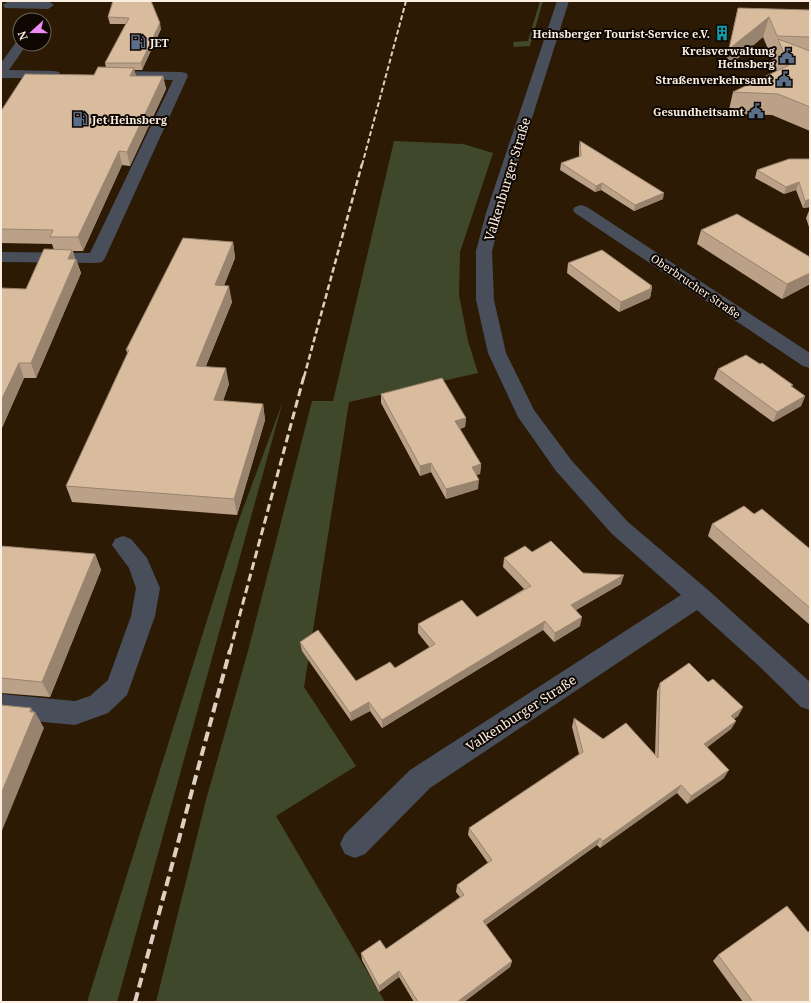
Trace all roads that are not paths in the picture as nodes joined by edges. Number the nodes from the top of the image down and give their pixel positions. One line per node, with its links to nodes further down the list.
1 (563, 1): 12 (street, Valkenburger Straße)
2 (9, 5): 3 (street)
3 (47, 7)
4 (15, 52): 5 (street)
5 (1, 73): 6 (street)
6 (65, 75)
7 (96, 75): 9 (street)
8 (581, 210): 10 (street, Oberbrucher Straße)
9 (1, 257)
10 (810, 362)
11 (123, 545): 14 (street)
12 (699, 596): 13 (street, Valkenburger Straße); 15 (street, Valkenburger Straße)
13 (810, 699)
14 (1, 706)
15 (355, 844)

